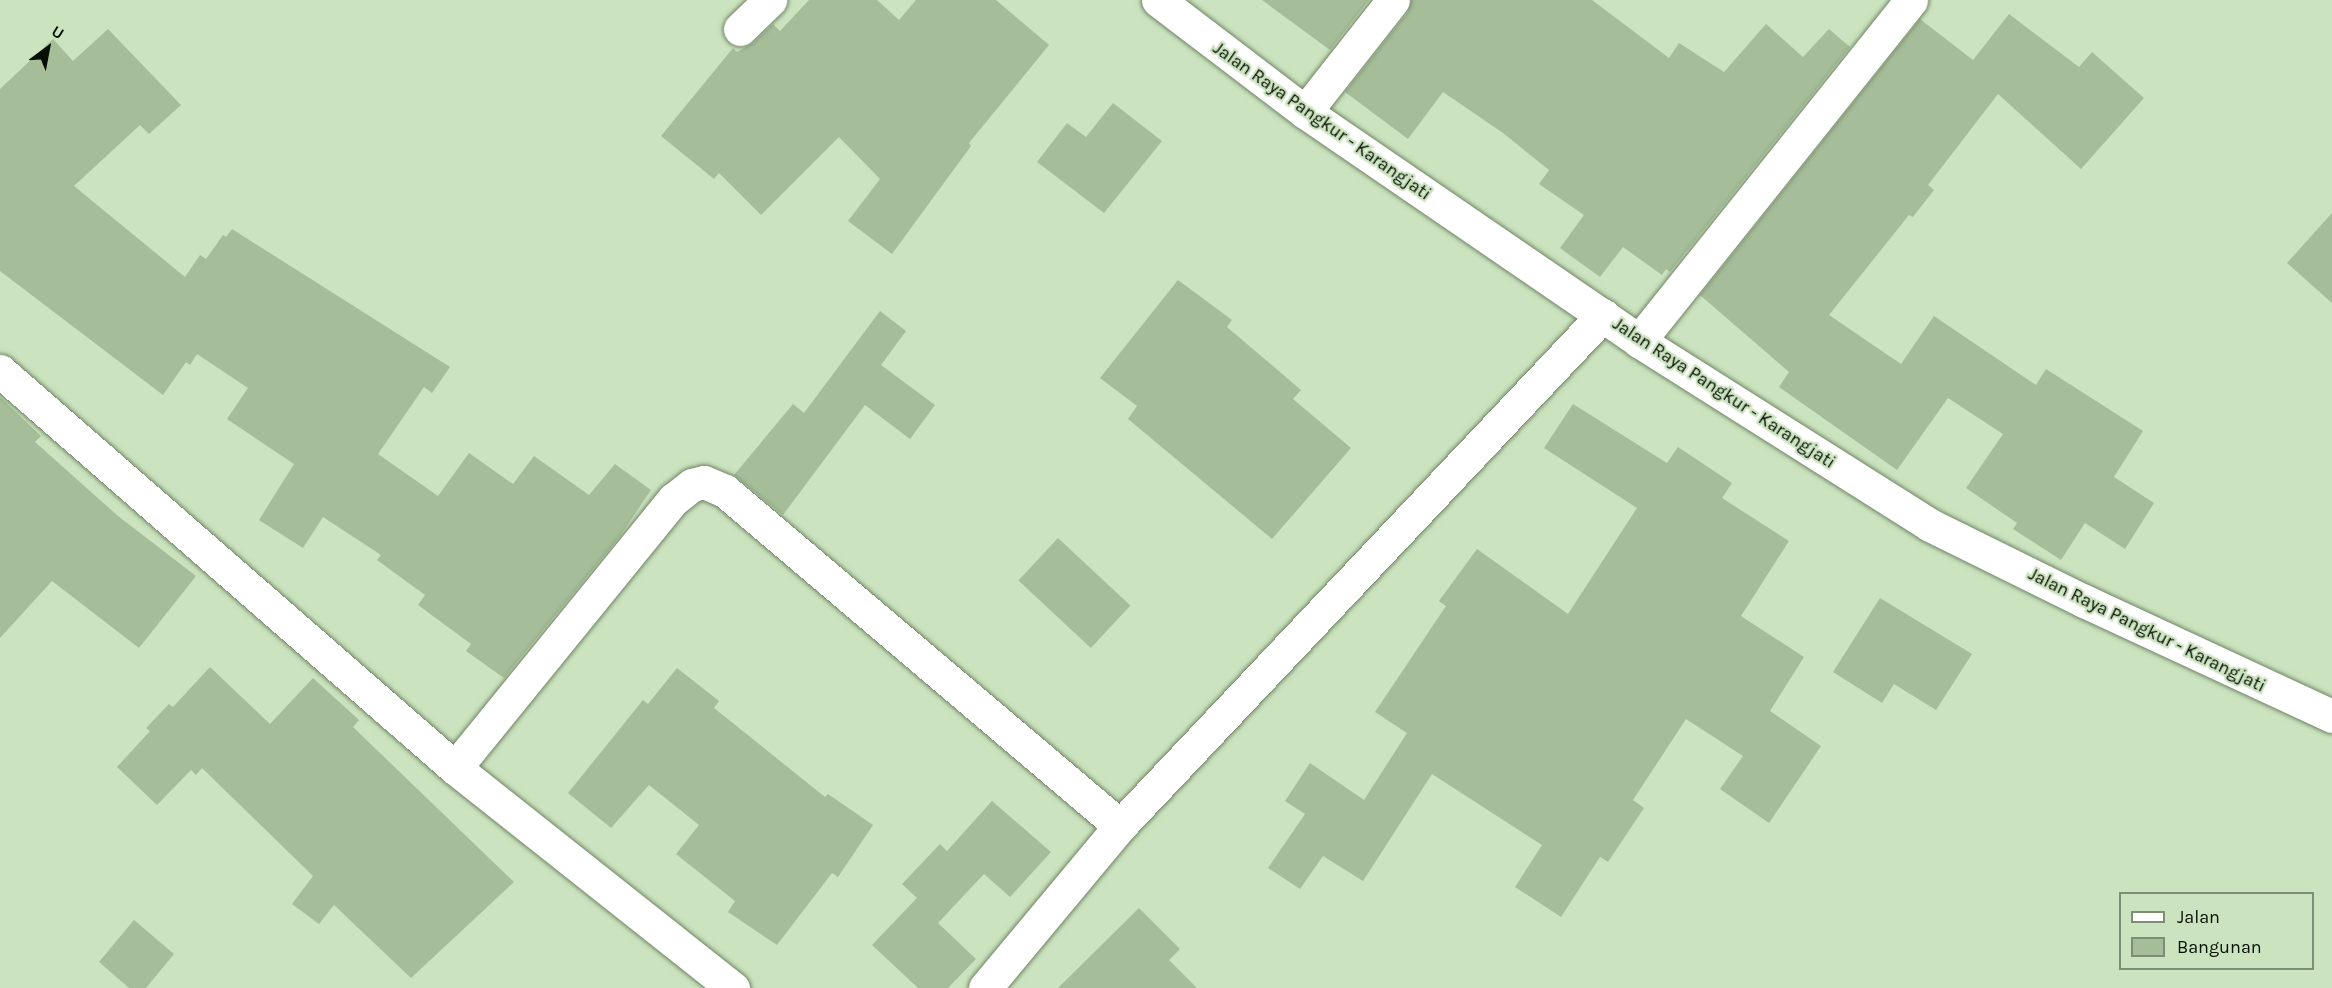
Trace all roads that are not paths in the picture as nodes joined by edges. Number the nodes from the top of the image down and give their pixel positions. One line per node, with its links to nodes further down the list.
1 (770, 0): 5 (street)
2 (1158, 0): 6 (street, Jalan Raya Pangkur - Karangjati)
3 (1393, 0): 6 (street)
4 (1911, 0): 8 (street)
5 (740, 30)
6 (1305, 112): 7 (street, Jalan Raya Pangkur - Karangjati)
7 (1603, 315): 8 (street, Jalan Raya Pangkur - Karangjati); 12 (street)
8 (1639, 341): 10 (street, Jalan Raya Pangkur - Karangjati)
9 (0, 371): 11 (street)
10 (2332, 716)
11 (455, 768): 12 (street); 13 (street)
12 (1120, 826): 14 (street)
13 (733, 988)
14 (985, 988)

